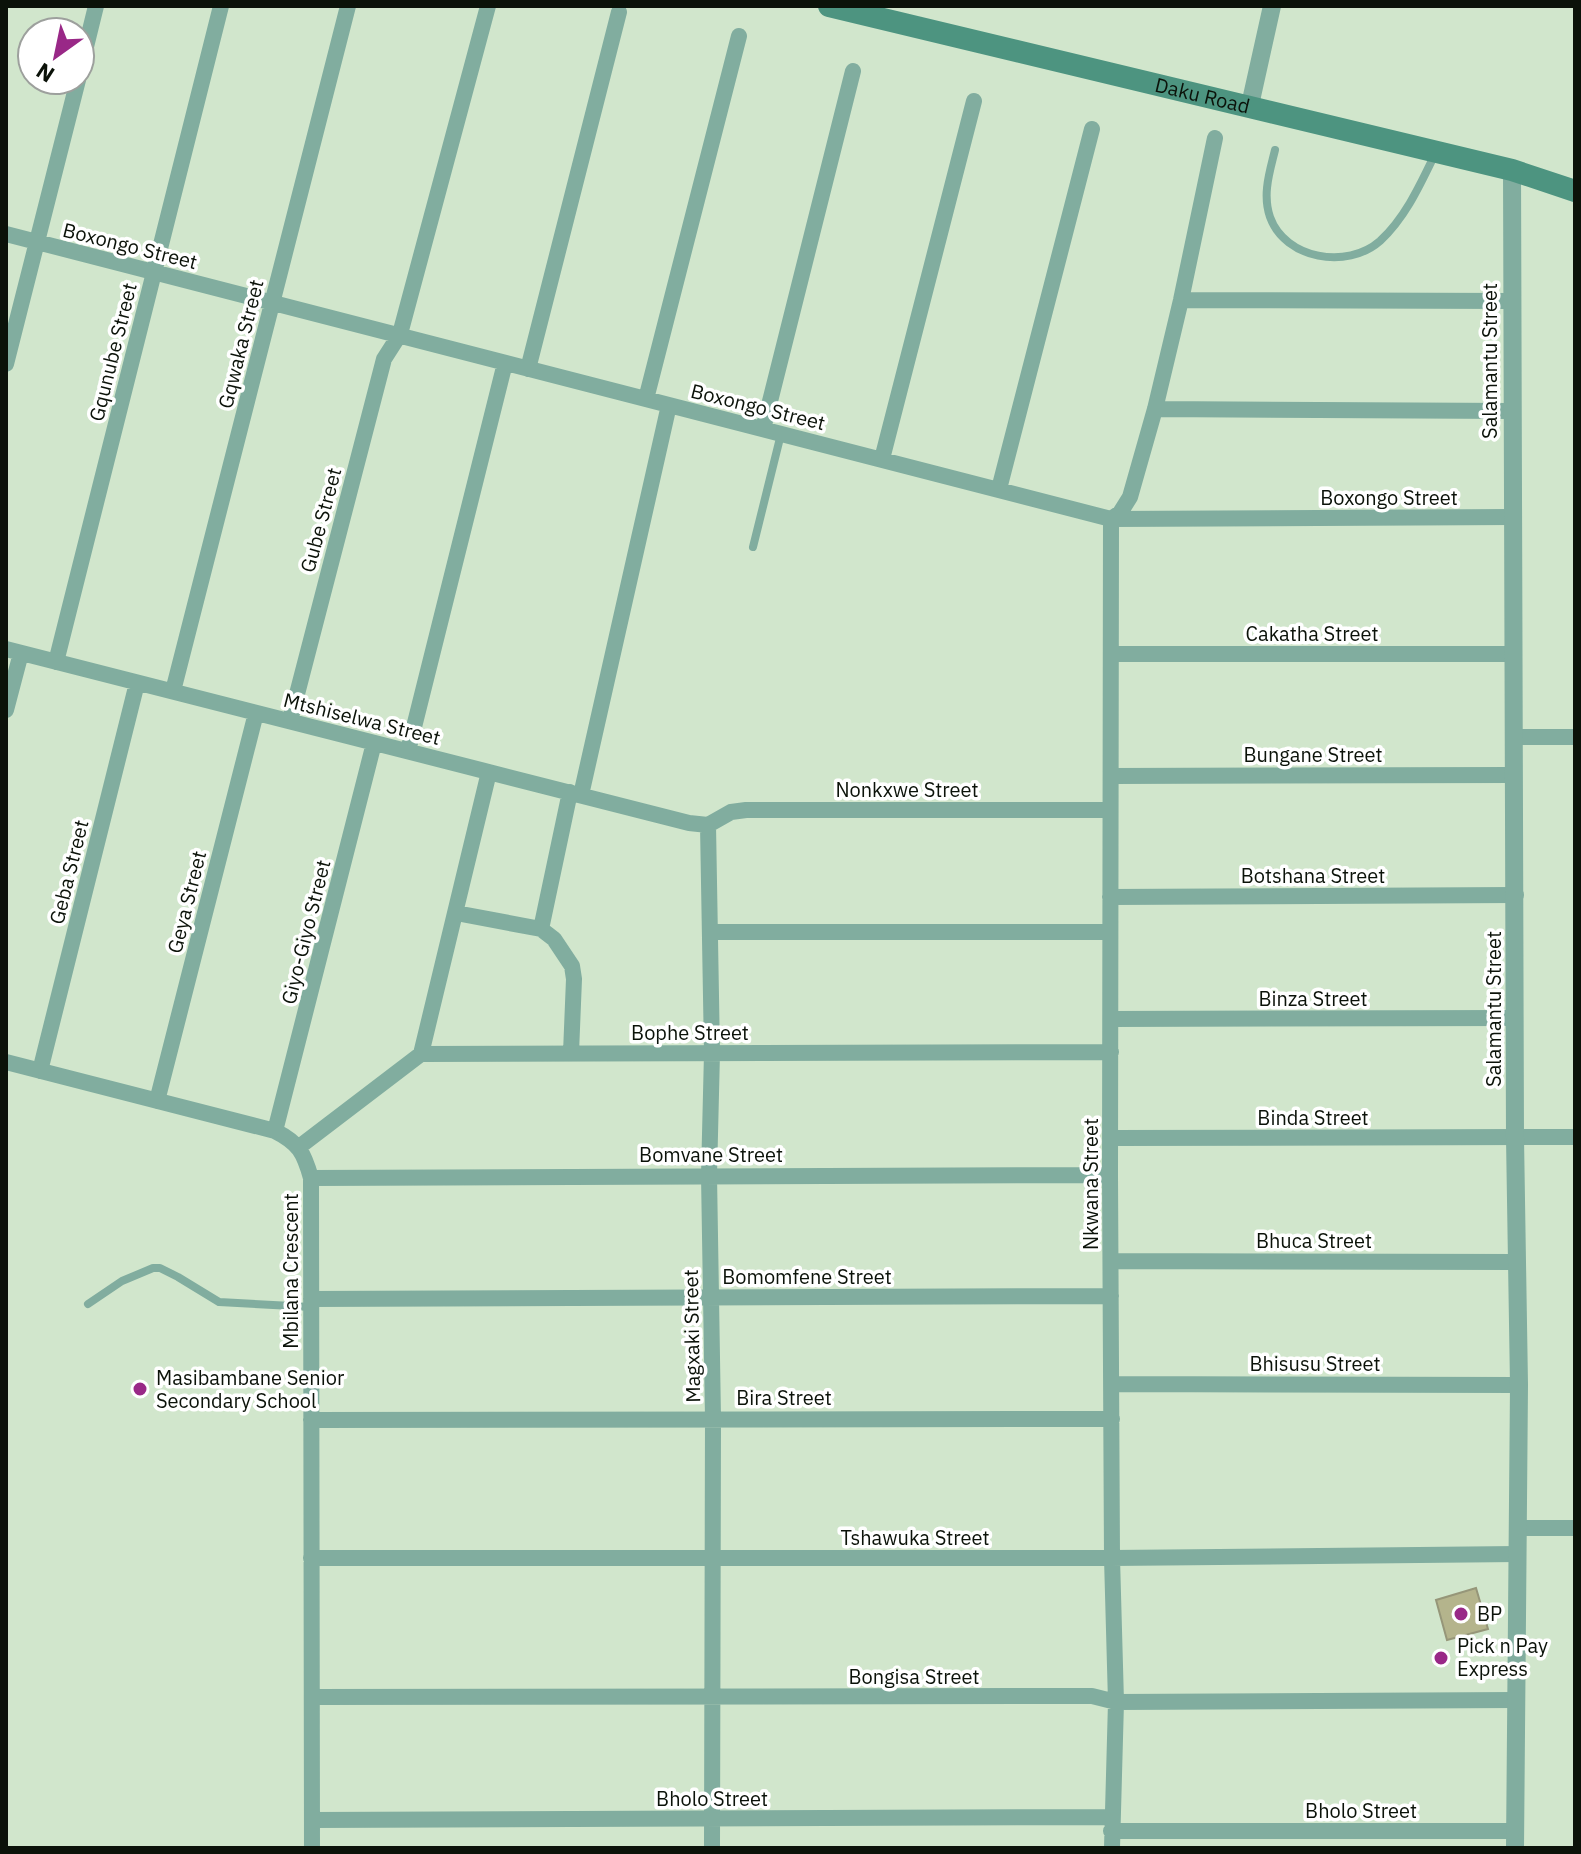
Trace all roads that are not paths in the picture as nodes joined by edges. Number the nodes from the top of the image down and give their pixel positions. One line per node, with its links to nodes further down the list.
1 (221, 6): 20 (street, Gqunube Street)
2 (348, 6): 23 (street, Gqwaka Street)
3 (488, 6): 24 (street, Gube Street)
4 (829, 6): 11 (main road, Daku Road)
5 (1272, 6): 11 (street)
6 (619, 12): 27 (street)
7 (739, 36): 28 (street)
8 (853, 71): 32 (street)
9 (74, 96): 19 (street)
10 (974, 101): 34 (street)
11 (1250, 105): 15 (main road, Daku Road)
12 (1092, 129): 35 (street)
13 (1215, 138): 21 (street)
14 (1275, 150): 15 (lane)
15 (1436, 152): 16 (main road, Daku Road)
16 (1512, 170): 17 (main road, Daku Road); 22 (street, Salamantu Street)
17 (1575, 191)
18 (6, 234): 19 (street, Boxongo Street)
19 (37, 243): 20 (street, Boxongo Street); 26 (street)
20 (153, 273): 23 (street, Boxongo Street); 42 (street, Gqunube Street)
21 (1181, 300): 22 (street); 30 (street)
22 (1512, 301): 31 (street, Salamantu Street)
23 (272, 303): 24 (street, Boxongo Street); 44 (street, Gqwaka Street)
24 (400, 334): 25 (street, Boxongo Street); 47 (street, Gube Street)
25 (505, 363): 27 (street, Boxongo Street); 51 (street)
26 (6, 364)
27 (528, 369): 28 (street, Boxongo Street)
28 (646, 399): 29 (street, Boxongo Street)
29 (669, 405): 32 (street, Boxongo Street); 55 (street)
30 (1155, 409): 31 (street); 37 (street)
31 (1511, 411): 36 (street, Salamantu Street)
32 (763, 429): 33 (street, Boxongo Street)
33 (781, 433): 34 (street, Boxongo Street); 38 (lane)
34 (882, 459): 35 (street, Boxongo Street)
35 (999, 489): 37 (street, Boxongo Street)
36 (1513, 517): 37 (street, Boxongo Street); 41 (street, Salamantu Street)
37 (1111, 519): 40 (street, Nkwana Street)
38 (753, 547)
39 (13, 651): 42 (street, Mtshiselwa Street); 45 (street)
40 (1111, 654): 41 (street, Cakatha Street); 54 (street, Nkwana Street)
41 (1514, 654): 48 (street, Salamantu Street)
42 (56, 662): 43 (street, Mtshiselwa Street)
43 (137, 683): 44 (street, Mtshiselwa Street); 71 (street, Geba Street)
44 (173, 691): 46 (street, Mtshiselwa Street)
45 (6, 710)
46 (256, 713): 47 (street, Mtshiselwa Street); 72 (street, Geya Street)
47 (290, 721): 50 (street, Mtshiselwa Street)
48 (1514, 737): 49 (street); 53 (street, Salamantu Street)
49 (1575, 737)
50 (374, 743): 51 (street, Mtshiselwa Street); 73 (street, Giyo-Giyo Street)
51 (408, 751): 52 (street, Mtshiselwa Street)
52 (489, 772): 55 (street, Mtshiselwa Street); 60 (street)
53 (1514, 775): 54 (street, Bungane Street); 58 (street, Salamantu Street)
54 (1112, 776): 56 (street, Nkwana Street)
55 (576, 793): 57 (street, Mtshiselwa Street); 61 (street)
56 (1110, 810): 57 (street, Nonkxwe Street); 59 (street, Nkwana Street)
57 (708, 825): 62 (street, Magxaki Street)
58 (1516, 895): 59 (street, Botshana Street); 64 (street, Salamantu Street)
59 (1110, 897): 63 (street, Nkwana Street)
60 (456, 913): 61 (street); 69 (street)
61 (541, 929): 67 (street)
62 (712, 932): 63 (street); 68 (street, Magxaki Street)
63 (1110, 932): 65 (street, Nkwana Street)
64 (1515, 1018): 65 (street, Binza Street); 76 (street, Salamantu Street)
65 (1111, 1019): 66 (street, Nkwana Street)
66 (1111, 1052): 68 (street, Bophe Street); 75 (street, Nkwana Street)
67 (571, 1053): 68 (street, Bophe Street); 69 (street, Bophe Street)
68 (712, 1053): 78 (street, Magxaki Street)
69 (421, 1054): 77 (street)
70 (6, 1062): 71 (street)
71 (40, 1071): 72 (street)
72 (157, 1101): 73 (street)
73 (275, 1131): 77 (street)
74 (1575, 1137): 76 (street, Binda Street)
75 (1111, 1138): 76 (street, Binda Street); 79 (street, Nkwana Street)
76 (1515, 1138): 82 (street, Salamantu Street)
77 (299, 1147): 80 (street, Mbilana Crescent)
78 (709, 1175): 79 (street, Bomvane Street); 80 (street, Bomvane Street); 84 (street, Magxaki Street)
79 (1110, 1175): 81 (street, Nkwana Street)
80 (311, 1178): 85 (street, Mbilana Crescent)
81 (1111, 1261): 82 (street, Bhuca Street); 83 (street, Nkwana Street)
82 (1517, 1262): 88 (street, Salamantu Street)
83 (1111, 1296): 84 (street, Bomomfene Street); 87 (street, Nkwana Street)
84 (712, 1297): 85 (street, Bomomfene Street); 89 (street, Magxaki Street)
85 (311, 1303): 86 (lane); 91 (street, Mbilana Crescent)
86 (88, 1304)
87 (1112, 1384): 88 (street, Bhisusu Street); 90 (street, Nkwana Street)
88 (1519, 1385): 92 (street, Salamantu Street)
89 (713, 1418): 90 (street, Bira Street); 91 (street, Bira Street); 96 (street, Magxaki Street)
90 (1112, 1419): 97 (street, Nkwana Street)
91 (311, 1420): 95 (street, Mbilana Crescent)
92 (1518, 1528): 93 (street); 94 (street, Salamantu Street)
93 (1575, 1528)
94 (1518, 1554): 97 (street, Tshawuka Street); 100 (street, Salamantu Street)
95 (311, 1558): 96 (street, Tshawuka Street); 98 (street, Mbilana Crescent)
96 (712, 1558): 97 (street, Tshawuka Street); 99 (street, Magxaki Street)
97 (1112, 1558): 101 (street, Nkwana Street)
98 (312, 1697): 99 (street, Bongisa Street); 103 (street, Mbilana Crescent)
99 (712, 1697): 101 (street, Bongisa Street); 102 (street, Magxaki Street)
100 (1515, 1700): 101 (street, Bongisa Street); 105 (street, Salamantu Street)
101 (1116, 1702): 104 (street, Nkwana Street)
102 (712, 1819): 103 (street, Bholo Street); 104 (street, Bholo Street); 107 (street, Magxaki Street)
103 (312, 1820): 106 (street, Mbilana Crescent)
104 (1111, 1832): 105 (street, Bholo Street)
105 (1515, 1840)
106 (312, 1848)
107 (712, 1848)

